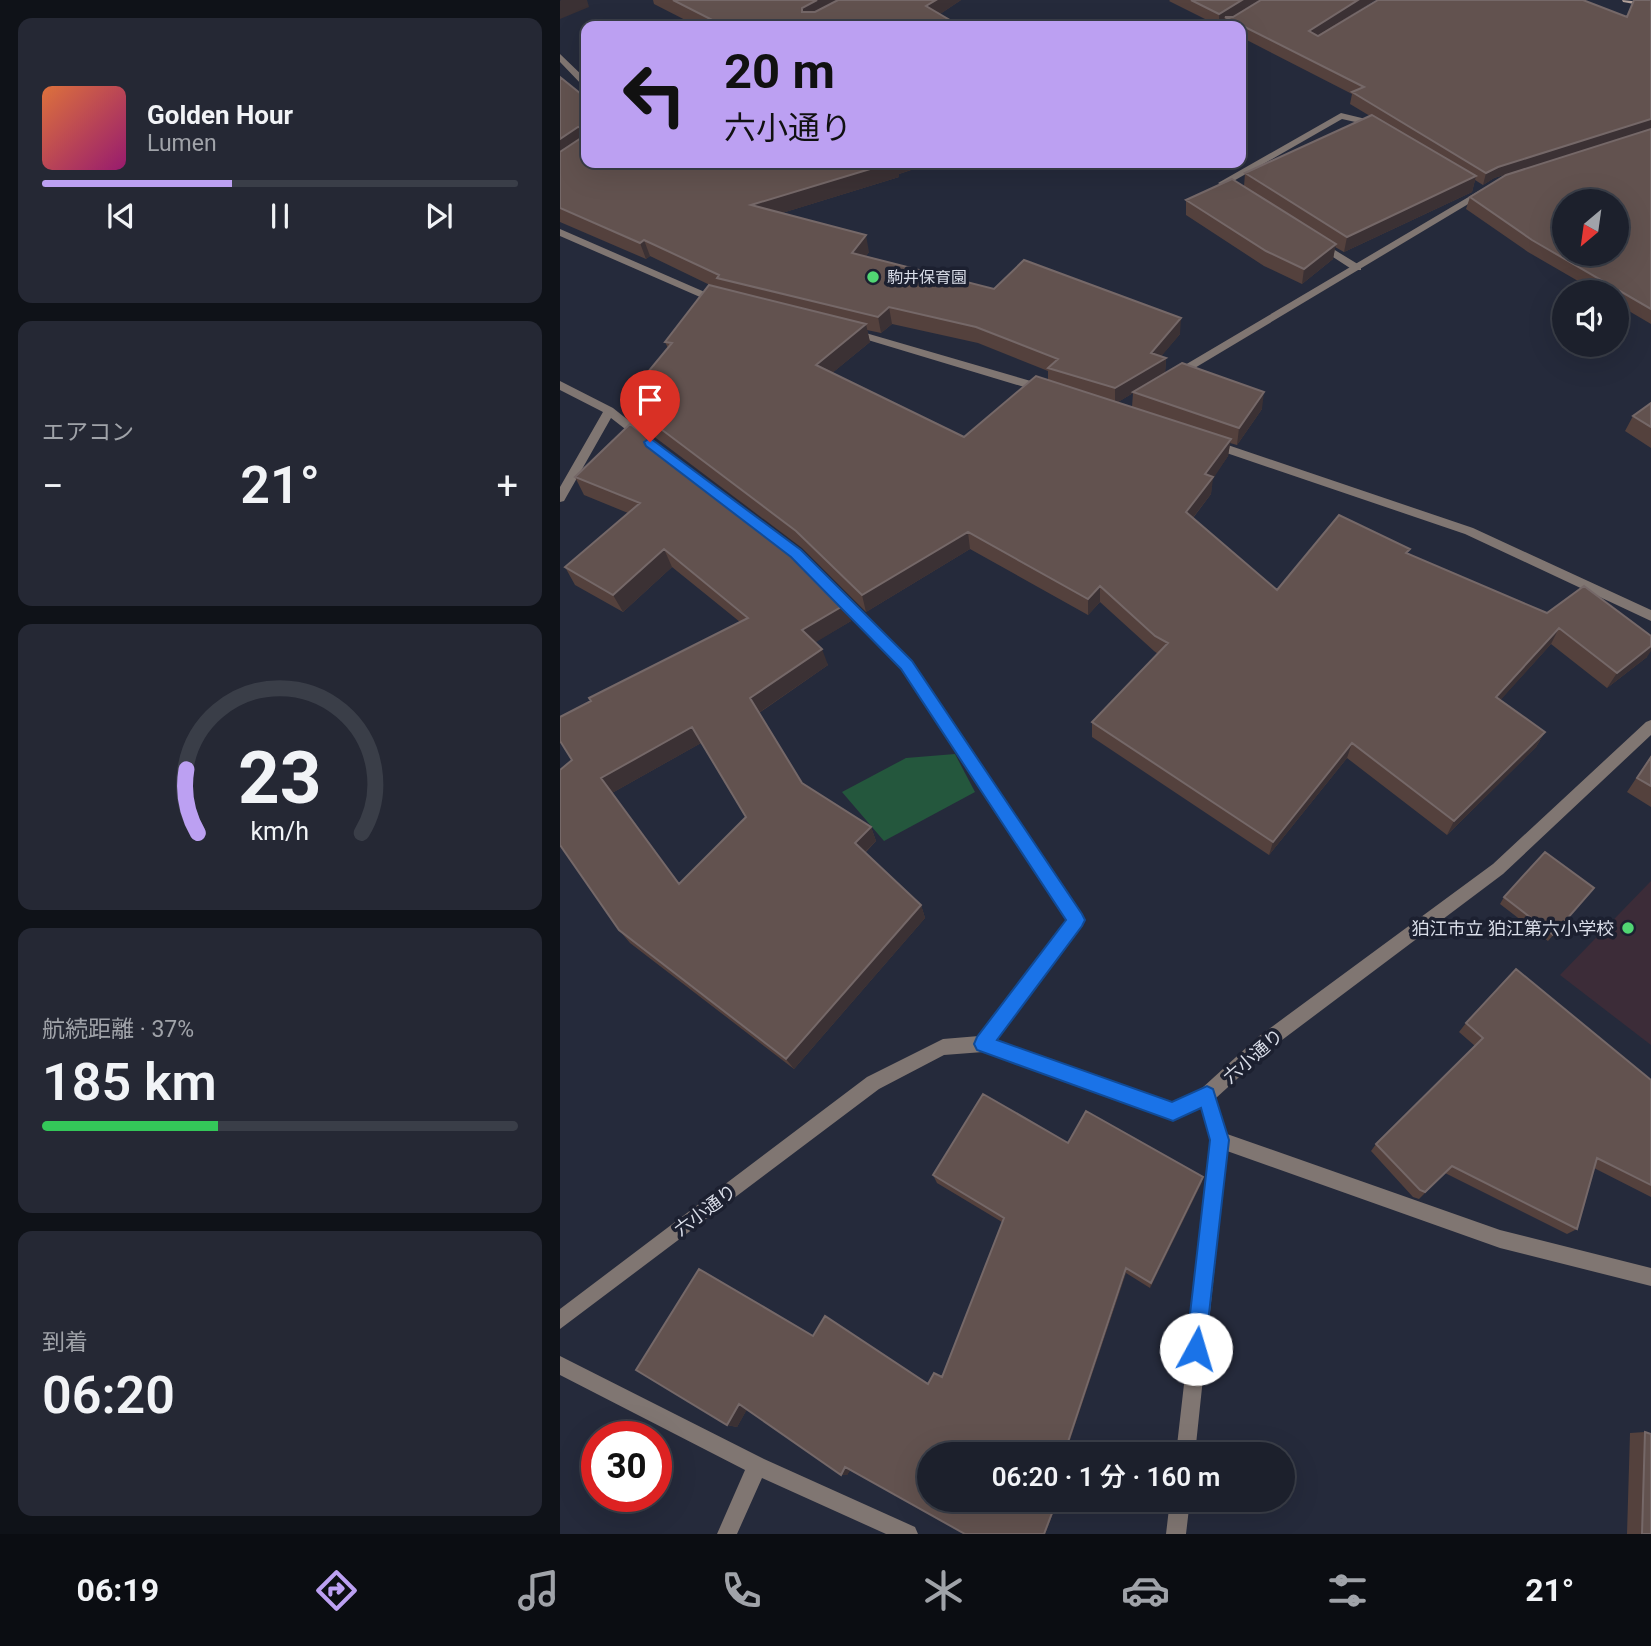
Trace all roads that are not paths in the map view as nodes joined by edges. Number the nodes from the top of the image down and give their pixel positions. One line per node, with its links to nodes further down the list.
1 (1626, 0): 2 (street)
2 (1651, 5)
3 (560, 57): 4 (street)
4 (581, 79)
5 (1391, 136): 9 (street)
6 (1499, 183): 8 (street)
7 (1472, 185): 8 (street)
8 (1484, 192): 12 (street)
9 (1245, 197)
10 (560, 232): 13 (street)
11 (1312, 240): 12 (street)
12 (1357, 268): 15 (street)
13 (731, 302)
14 (838, 328): 17 (street)
15 (1162, 383)
16 (560, 385): 18 (street)
17 (1063, 395)
18 (609, 411): 20 (street); 21 (street)
19 (1194, 438): 23 (street)
20 (653, 444)
21 (560, 498)
22 (824, 581): 25 (street)
23 (1651, 616)
24 (1651, 726): 26 (street, 六小通り)
25 (983, 1044): 26 (street, 六小通り); 29 (street, 六小通り)
26 (1207, 1095): 27 (street)
27 (1220, 1140): 28 (street); 31 (street)
28 (1651, 1277)
29 (560, 1320)
30 (560, 1365): 32 (street)
31 (1186, 1442)
32 (757, 1466): 34 (street); 35 (street)
33 (1179, 1512): 36 (street)
34 (727, 1534)
35 (908, 1534)
36 (1176, 1534)

